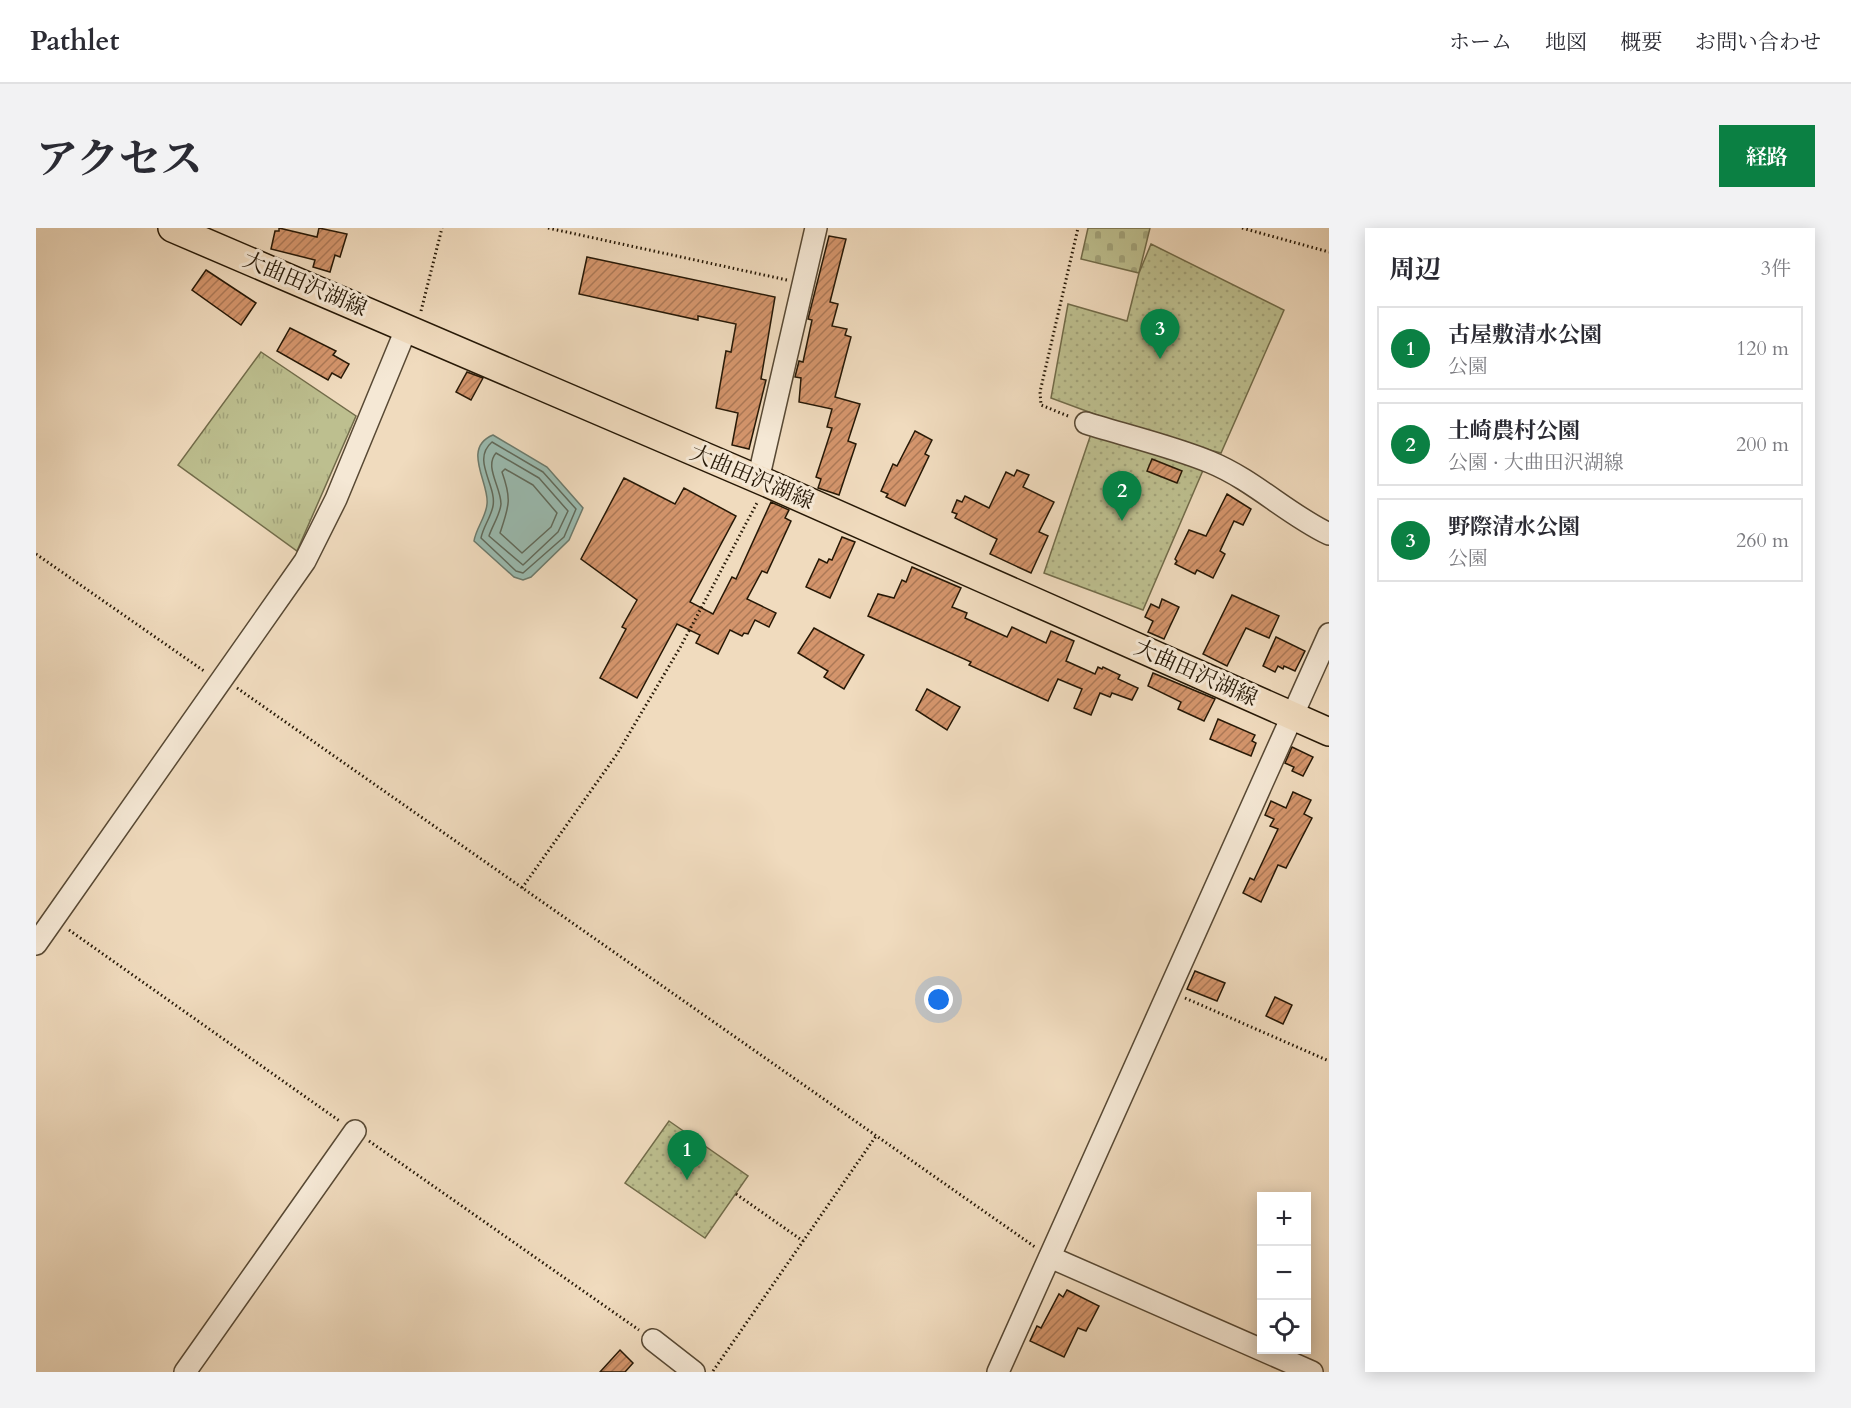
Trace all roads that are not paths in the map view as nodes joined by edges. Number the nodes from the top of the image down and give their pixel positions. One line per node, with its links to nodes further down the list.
1 (172, 228): 3 (main road, 大曲田沢湖線)
2 (816, 228): 5 (street)
3 (411, 329): 5 (main road, 大曲田沢湖線); 10 (street)
4 (1086, 423): 6 (street)
5 (762, 482): 8 (main road, 大曲田沢湖線)
6 (1329, 534)
7 (1329, 634): 8 (street)
8 (1293, 716): 9 (main road, 大曲田沢湖線); 12 (street)
9 (1329, 732)
10 (36, 944)
11 (355, 1131): 14 (street)
12 (1050, 1257): 16 (street); 17 (street)
13 (653, 1340): 15 (street)
14 (185, 1372)
15 (694, 1372)
16 (998, 1372)
17 (1312, 1372)

